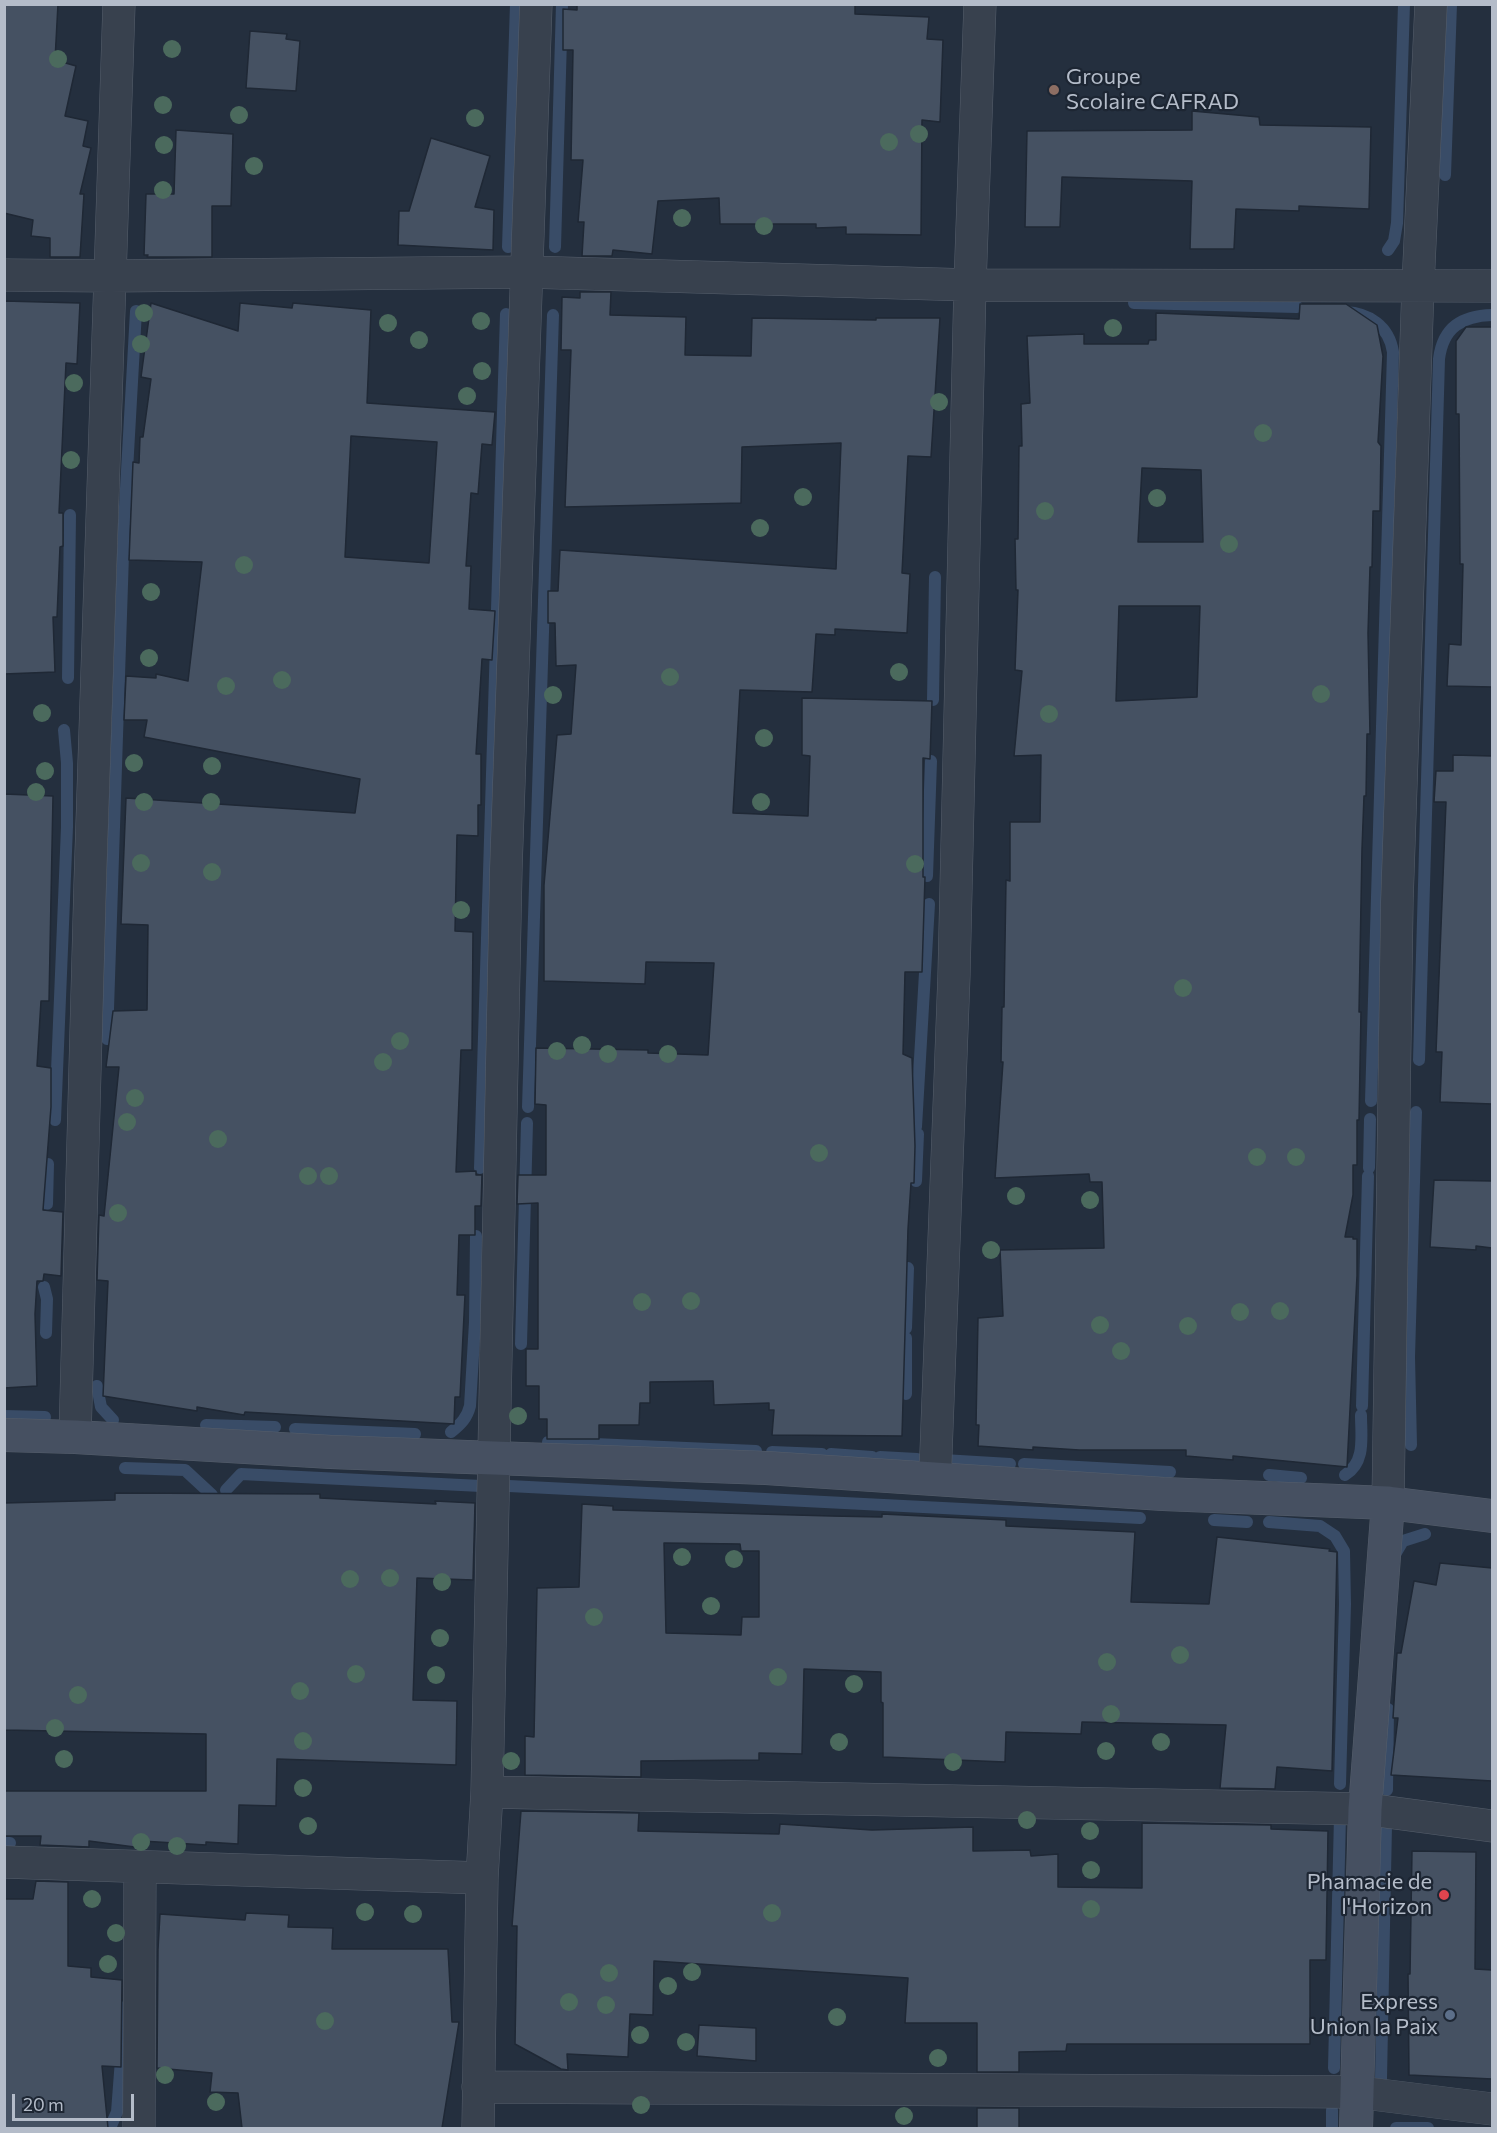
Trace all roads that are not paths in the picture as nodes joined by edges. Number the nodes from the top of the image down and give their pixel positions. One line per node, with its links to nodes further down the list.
1 (119, 4): 7 (street)
2 (536, 4): 5 (street)
3 (980, 4): 8 (street)
4 (1431, 4): 9 (street)
5 (527, 272): 7 (street); 8 (street); 13 (street)
6 (4, 275): 7 (street)
7 (109, 276): 12 (street)
8 (970, 285): 9 (street); 14 (street)
9 (1418, 286): 10 (street); 15 (street)
10 (1492, 286)
11 (4, 1435): 12 (main road)
12 (75, 1437): 13 (main road)
13 (494, 1458): 14 (main road); 17 (street)
14 (935, 1479): 15 (main road)
15 (1389, 1503): 16 (main road); 18 (main road)
16 (1492, 1516)
17 (487, 1792): 18 (street); 22 (street)
18 (1365, 1809): 19 (street); 24 (main road)
19 (1492, 1826)
20 (4, 1862): 21 (street)
21 (140, 1866): 22 (street); 26 (street)
22 (482, 1878): 23 (street)
23 (478, 2087): 24 (street); 27 (street)
24 (1356, 2092): 25 (street); 28 (main road)
25 (1492, 2109)
26 (139, 2128)
27 (477, 2128)
28 (1356, 2128)

